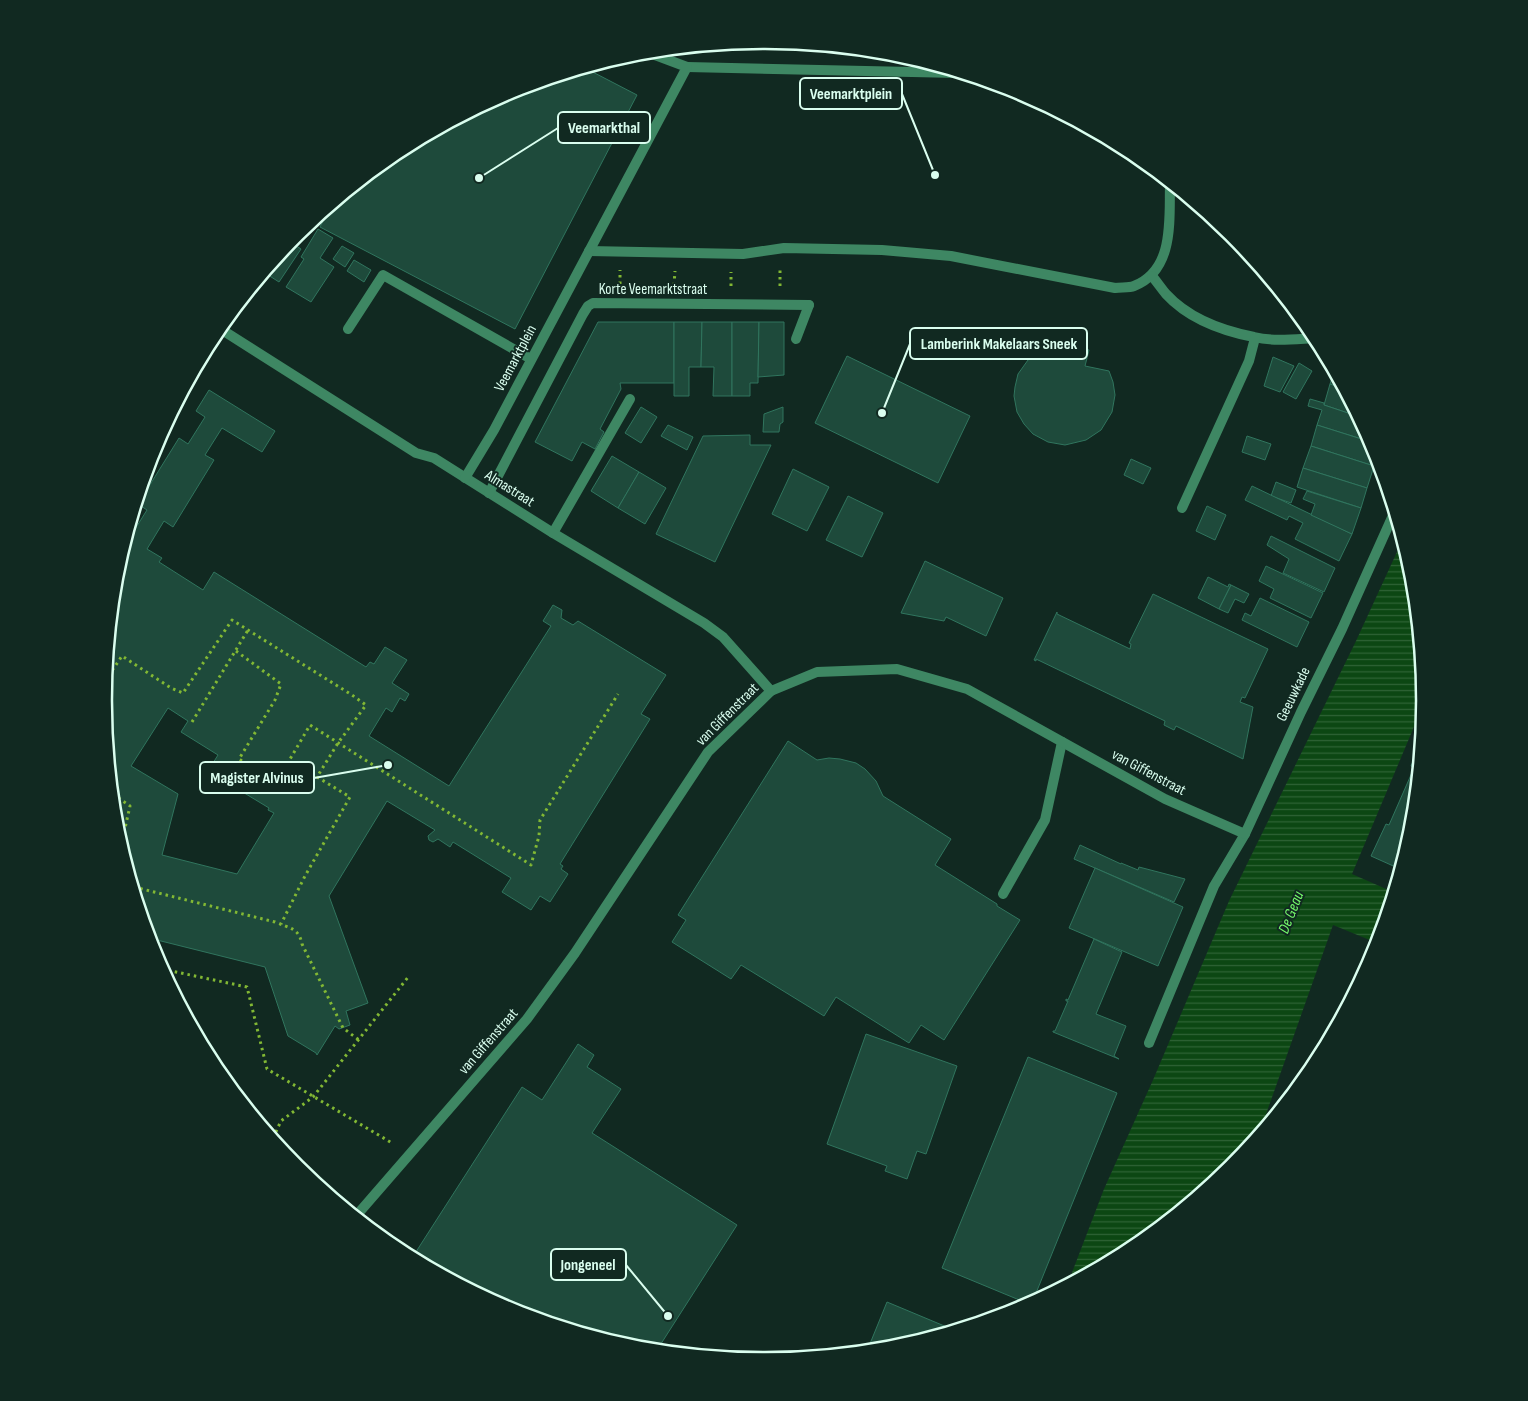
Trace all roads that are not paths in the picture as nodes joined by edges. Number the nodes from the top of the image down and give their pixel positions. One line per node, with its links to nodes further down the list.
1 (660, 57): 2 (street)
2 (687, 67): 3 (street); 5 (street, Veemarktplein)
3 (935, 72)
4 (1170, 190): 6 (street)
5 (588, 251): 6 (street); 12 (street, Veemarktplein)
6 (1152, 276): 10 (street)
7 (348, 329): 12 (street)
8 (226, 332): 14 (street, Almastraat)
9 (796, 338): 15 (street, Korte Veemarktstraat)
10 (1255, 338): 11 (street); 16 (street)
11 (1306, 339)
12 (532, 359): 14 (street, Veemarktplein)
13 (630, 400): 18 (street)
14 (465, 478): 15 (street, Almastraat)
15 (489, 493): 18 (street, Almastraat)
16 (1182, 508)
17 (1390, 521): 21 (street, Geeuwkade)
18 (553, 533): 19 (street, Almastraat)
19 (771, 691): 20 (street, van Giffenstraat); 24 (street, van Giffenstraat)
20 (1062, 742): 21 (street, van Giffenstraat); 22 (street)
21 (1245, 834): 23 (street, Geeuwkade)
22 (1004, 894)
23 (1149, 1043)
24 (360, 1212)

